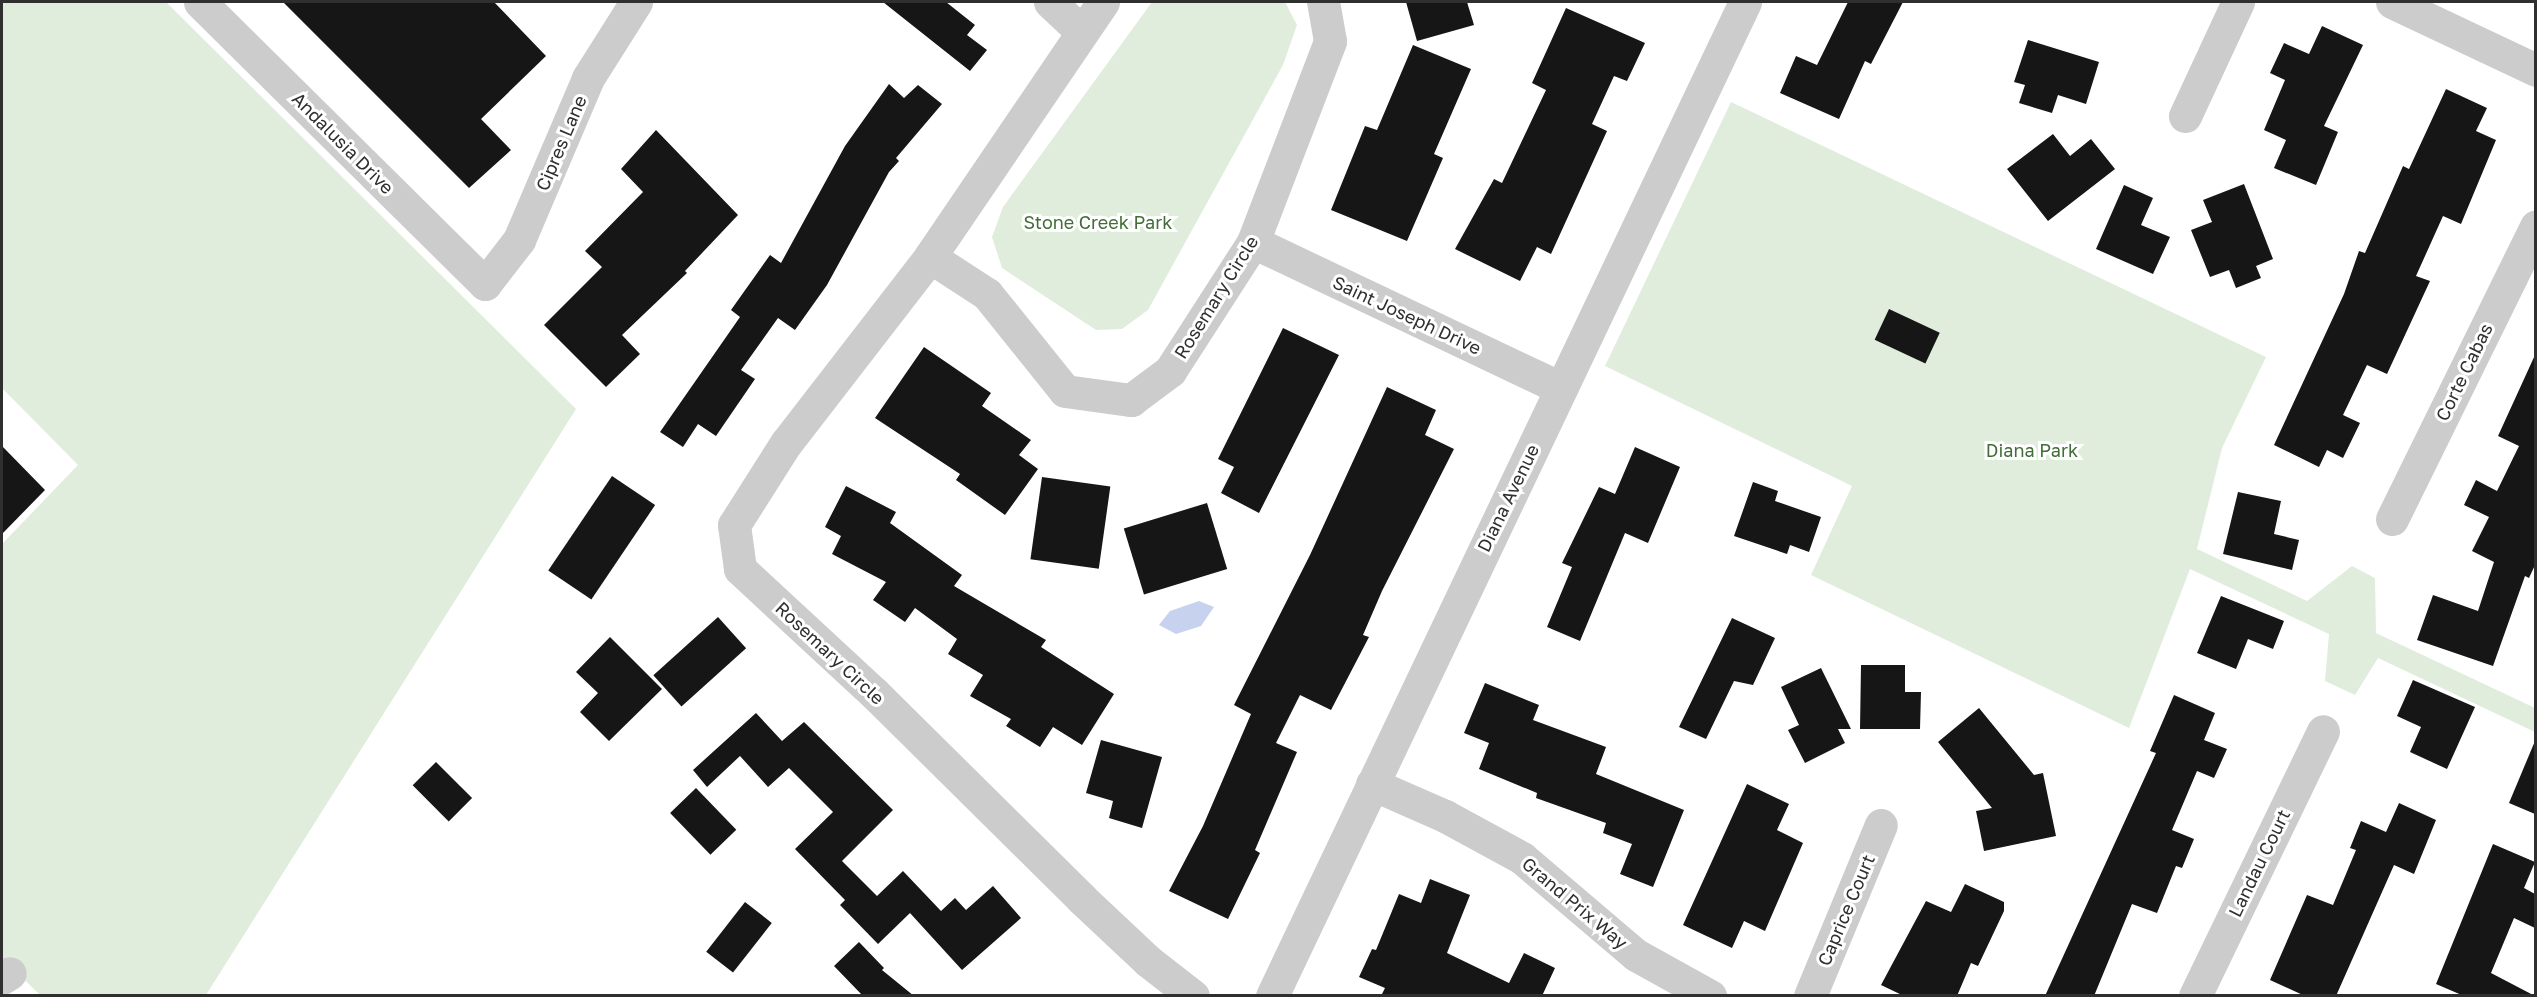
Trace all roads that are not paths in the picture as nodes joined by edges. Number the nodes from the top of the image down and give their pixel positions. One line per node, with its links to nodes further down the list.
1 (202, 2): 15 (street, Andalusia Drive)
2 (636, 2): 15 (street, Cipres Lane)
3 (1050, 2): 9 (street)
4 (1103, 2): 9 (street, Rosemary Circle)
5 (1323, 2): 13 (street, Rosemary Circle)
6 (1745, 2): 16 (street, Diana Avenue)
7 (2238, 2): 11 (street)
8 (2392, 2): 10 (street)
9 (1081, 31): 14 (street, Rosemary Circle)
10 (2535, 70)
11 (2185, 116)
12 (2535, 226): 17 (street, Corte Cabas)
13 (1252, 242): 14 (street, Rosemary Circle); 16 (street, Saint Joseph Drive)
14 (930, 257): 21 (street, Rosemary Circle)
15 (485, 284)
16 (1561, 388): 19 (street, Diana Avenue)
17 (2392, 519)
18 (2323, 731): 25 (street, Landau Court)
19 (1372, 784): 22 (street, Diana Avenue); 23 (street, Grand Prix Way)
20 (1881, 825): 24 (street, Caprice Court)
21 (1193, 996)
22 (1272, 996)
23 (1710, 996)
24 (1810, 996)
25 (2195, 996)

